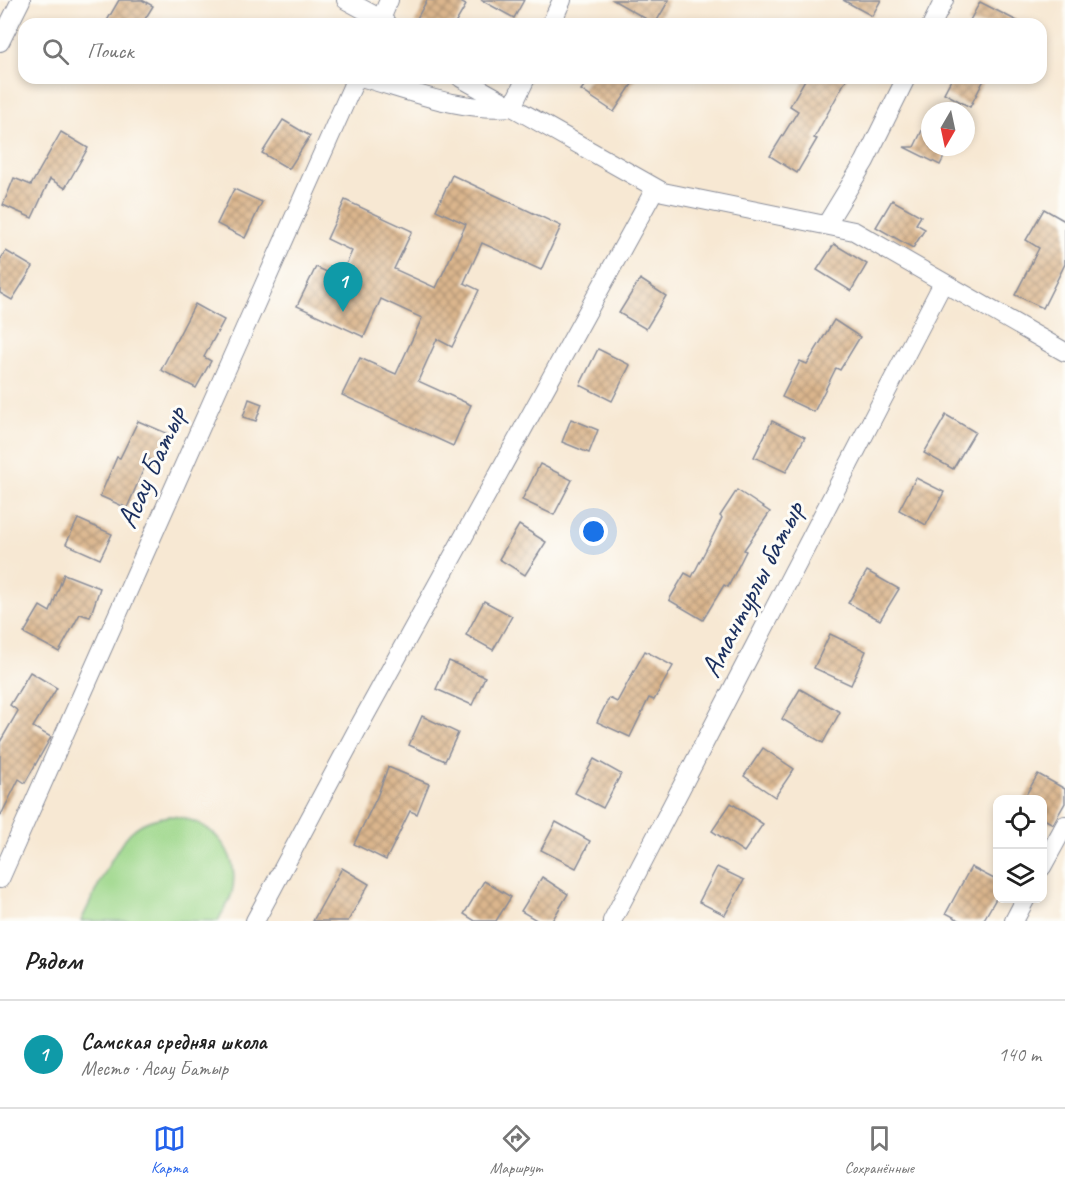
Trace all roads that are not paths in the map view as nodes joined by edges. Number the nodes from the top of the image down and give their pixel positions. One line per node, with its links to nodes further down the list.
1 (21, 0): 10 (street)
2 (346, 0): 6 (street)
3 (389, 0): 7 (street)
4 (562, 0): 8 (street)
5 (944, 0): 9 (street)
6 (375, 18)
7 (383, 18)
8 (554, 18)
9 (935, 18)
10 (0, 42)
11 (353, 84): 23 (street, Асау Батыр)
12 (385, 84): 16 (street)
13 (472, 84): 16 (street)
14 (523, 84): 16 (street)
15 (903, 84): 18 (street)
16 (512, 107): 17 (street)
17 (655, 189): 18 (street); 25 (street)
18 (826, 225): 19 (street)
19 (943, 283): 20 (street); 26 (street, Амантурлы батыр)
20 (1065, 352)
21 (1065, 825): 22 (street)
22 (1047, 858)
23 (0, 879)
24 (1023, 903): 27 (street)
25 (255, 921)
26 (612, 921)
27 (1014, 921)

